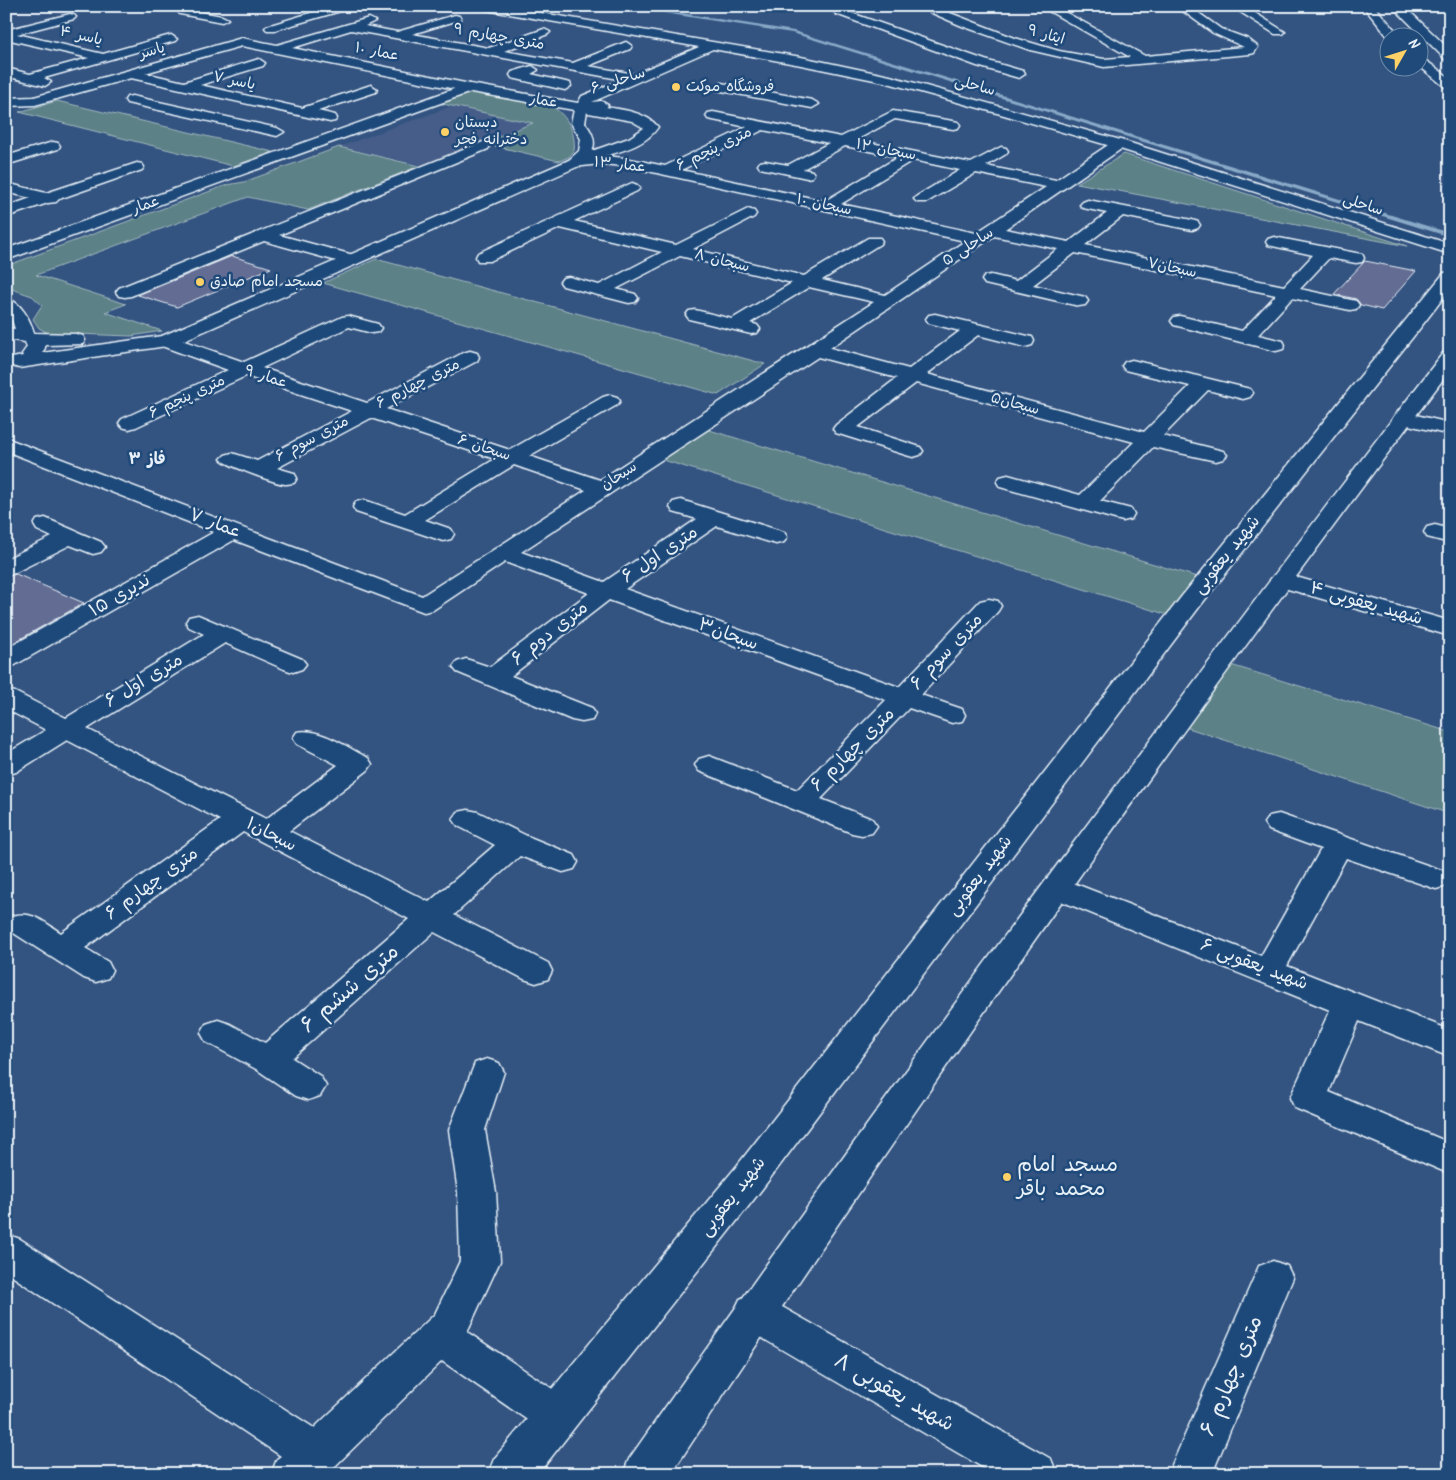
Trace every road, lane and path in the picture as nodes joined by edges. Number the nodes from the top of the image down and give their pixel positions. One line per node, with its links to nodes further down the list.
1 (305, 6): 11 (street)
2 (347, 6): 11 (street)
3 (480, 6): 29 (street, ساحلی)
4 (524, 6): 31 (street)
5 (921, 6): 32 (street, ایثار ۹)
6 (1045, 6): 36 (street)
7 (1182, 6): 36 (street, ایثار ۹)
8 (1236, 6): 23 (street)
9 (1368, 6): 22 (street)
10 (1397, 6): 34 (street)
11 (331, 11): 19 (street); 20 (street)
12 (184, 12): 15 (street)
13 (840, 12): 41 (street)
14 (50, 13): 17 (street)
15 (221, 14)
16 (438, 14): 25 (street)
17 (70, 18): 18 (street); 24 (street)
18 (84, 20)
19 (352, 26): 25 (street, ۹ متری چهارم); 30 (street)
20 (271, 28)
21 (518, 28): 33 (street)
22 (1387, 28)
23 (1280, 32)
24 (6, 34): 35 (street, یاسر ۴)
25 (397, 35): 27 (street); 33 (street, ۹ متری چهارم)
26 (171, 39): 35 (street)
27 (371, 43)
28 (626, 46): 42 (street)
29 (711, 46): 31 (street, ساحلی); 49 (street, ساحلی ۶)
30 (277, 49): 44 (street, یاسر); 55 (street, عمار ۱۰)
31 (741, 50): 38 (street); 73 (street, ساحلی)
32 (1042, 51): 36 (street, ایثار ۹); 41 (street)
33 (489, 52): 37 (street); 40 (street, ۹ متری چهارم)
34 (1450, 56)
35 (104, 58): 44 (street, یاسر ۴); 48 (street)
36 (1144, 60)
37 (465, 61)
38 (715, 61)
39 (259, 63): 52 (street)
40 (552, 63): 42 (street, ۹ متری چهارم); 53 (street)
41 (981, 63): 47 (street)
42 (574, 67): 49 (street, ۹ متری چهارم)
43 (1428, 67): 51 (street)
44 (149, 69): 46 (street, یاسر)
45 (6, 72): 48 (street)
46 (131, 74): 52 (street, یاسر ۷); 61 (street, یاسر)
47 (1019, 74)
48 (30, 78): 50 (street)
49 (635, 78): 65 (street, ساحلی ۶)
50 (45, 82)
51 (1450, 84)
52 (183, 86): 57 (street, یاسر ۷)
53 (565, 86)
54 (722, 87): 58 (street)
55 (470, 88): 65 (street, عمار); 107 (street, عمار)
56 (371, 89): 66 (street)
57 (206, 91): 63 (street); 64 (street, یاسر ۷)
58 (763, 95): 62 (street); 70 (street, سبحان ۱۲)
59 (132, 100): 63 (street)
60 (619, 100): 65 (street, ساحلی ۶)
61 (6, 102)
62 (812, 104)
63 (160, 106): 68 (street)
64 (279, 107): 66 (street, یاسر ۷); 68 (street)
65 (582, 108): 79 (street, عمار); 79 (street)
66 (302, 112): 67 (street, یاسر ۷)
67 (330, 118)
68 (236, 122): 71 (street)
69 (953, 125): 72 (street)
70 (760, 126): 72 (street, سبحان ۱۲); 84 (street, ۶ متری پنجم)
71 (277, 132)
72 (846, 142): 77 (street, سبحان ۱۲); 83 (street)
73 (1119, 144): 86 (street, ساحلی ۵); 104 (street, ساحلی)
74 (53, 146): 78 (street)
75 (483, 146): 100 (street)
76 (1001, 150): 82 (street)
77 (912, 155): 82 (street, سبحان ۱۲); 93 (street)
78 (6, 161)
79 (574, 163): 84 (street, عمار ۱۳); 110 (street, عمار)
80 (765, 165): 83 (street)
81 (137, 167): 89 (street)
82 (975, 167): 86 (street, سبحان ۱۲); 90 (street)
83 (790, 170): 85 (street)
84 (667, 171): 93 (street, سبحان ۱۰)
85 (813, 175)
86 (1059, 185): 99 (street, ساحلی ۵)
87 (6, 187): 89 (street)
88 (632, 188): 97 (street)
89 (47, 198): 91 (street); 94 (street)
90 (922, 199)
91 (71, 205)
92 (1088, 205): 95 (street)
93 (829, 206): 99 (street, سبحان ۱۰)
94 (6, 212)
95 (1120, 212): 98 (street); 103 (street)
96 (748, 214): 105 (street)
97 (557, 222): 105 (street, سبحان ۸); 108 (street)
98 (1192, 225)
99 (987, 235): 103 (street, سبحان۷); 120 (street, ساحلی ۵)
100 (265, 236): 110 (street); 117 (street)
101 (874, 241): 113 (street)
102 (1274, 242): 106 (street)
103 (1073, 248): 115 (street); 118 (street, سبحان۷)
104 (1450, 249)
105 (678, 250): 113 (street, سبحان ۸); 116 (street)
106 (1324, 252): 109 (street); 118 (street)
107 (6, 256)
108 (484, 257)
109 (1356, 258)
110 (351, 260): 134 (street, عمار)
111 (1450, 277): 222 (street, شهید یعقوبی)
112 (991, 280): 115 (street)
113 (805, 281): 120 (street, سبحان ۸); 127 (street)
114 (569, 282): 116 (street)
115 (1020, 286): 121 (street)
116 (602, 290): 119 (street)
117 (125, 292)
118 (1288, 292): 123 (street, سبحان۷); 133 (street)
119 (629, 298)
120 (886, 300): 138 (street, ساحلی ۵)
121 (1079, 301)
122 (6, 303): 132 (street)
123 (1350, 305)
124 (695, 315): 127 (street)
125 (935, 320): 129 (street)
126 (1180, 321): 133 (street)
127 (734, 325): 130 (street)
128 (372, 328): 143 (street)
129 (974, 329): 135 (street); 144 (street)
130 (757, 331)
131 (6, 332): 132 (street, عمار)
132 (30, 338): 136 (street, عمار); 141 (street)
133 (1246, 338): 137 (street)
134 (166, 341): 136 (street, عمار); 143 (street, عمار ۹)
135 (1025, 341)
136 (147, 343): 141 (street, عمار)
137 (1276, 345)
138 (816, 350): 144 (street, سبحان۵); 161 (street, سبحان)
139 (470, 357): 148 (street, ۶ متری چهارم)
140 (1450, 357): 149 (street)
141 (13, 364)
142 (1132, 366): 145 (street)
143 (245, 370): 148 (street, عمار ۹); 150 (street, ۶ متری پنجم)
144 (911, 376): 152 (street, سبحان۵); 154 (street)
145 (1204, 383): 146 (street); 152 (street)
146 (1243, 393)
147 (610, 400): 156 (street)
148 (367, 410): 156 (street, سبحان ۶); 158 (street, ۶ متری سوم)
149 (1403, 418): 151 (street); 176 (street)
150 (129, 423)
151 (1450, 429)
152 (1147, 439): 155 (street, سبحان۵); 162 (street)
153 (6, 444): 169 (street, عمار ۷)
154 (914, 451)
155 (1216, 456)
156 (512, 457): 161 (street, سبحان ۶); 167 (street)
157 (232, 458): 158 (street)
158 (258, 469): 159 (street)
159 (286, 478)
160 (1008, 482): 162 (street)
161 (601, 488): 174 (street, سبحان)
162 (1086, 503): 165 (street)
163 (364, 507): 167 (street)
164 (681, 507): 166 (street)
165 (1123, 514)
166 (714, 518): 172 (street); 177 (street, ۶ متری اول)
167 (407, 522): 170 (street)
168 (45, 525): 171 (street)
169 (233, 531): 178 (street, عمار ۷); 183 (street, ندیری ۱۵)
170 (443, 534)
171 (68, 537): 173 (street); 175 (street)
172 (776, 537)
173 (93, 547)
174 (504, 554): 177 (street, سبحان۳); 178 (street, سبحان)
175 (6, 568)
176 (1282, 580): 181 (street, شهید یعقوبی ۴); 204 (street)
177 (606, 591): 186 (street, ۶ متری دوم); 188 (street, سبحان۳)
178 (424, 605)
179 (989, 606): 188 (street, ۶ متری سوم)
180 (198, 622): 182 (street)
181 (1450, 629)
182 (222, 634): 184 (street); 191 (street, ۶ متری اول)
183 (8, 658)
184 (292, 664)
185 (466, 667): 186 (street)
186 (494, 677): 189 (street)
187 (6, 698): 191 (street, سبحان۱)
188 (904, 698): 190 (street, سبحان۳); 195 (street, ۶ متری چهارم)
189 (582, 714)
190 (952, 715)
191 (67, 728): 194 (street); 198 (street, سبحان۱)
192 (307, 738): 198 (street)
193 (708, 765): 195 (street)
194 (6, 766)
195 (802, 801): 199 (street)
196 (468, 818): 200 (street)
197 (1279, 823): 201 (street)
198 (254, 826): 205 (street, سبحان۱); 207 (street, ۶ متری چهارم)
199 (862, 826)
200 (516, 843): 202 (street); 205 (street)
201 (1338, 845): 203 (street); 210 (street)
202 (563, 862)
203 (1436, 880)
204 (1057, 888): 210 (street, شهید یعقوبی ۶); 220 (street)
205 (431, 917): 209 (street, سبحان۱); 214 (street, ۶ متری ششم)
206 (23, 924): 207 (street)
207 (62, 948): 208 (street)
208 (96, 970)
209 (536, 971)
210 (1268, 972): 211 (street, شهید یعقوبی ۶)
211 (1350, 1003): 213 (street, شهید یعقوبی ۶); 217 (street)
212 (218, 1033): 214 (street)
213 (1450, 1044)
214 (268, 1060): 216 (street)
215 (487, 1072): 221 (street)
216 (308, 1086)
217 (1450, 1159)
218 (6, 1251): 223 (street)
219 (1273, 1278): 227 (street, ۶ متری چهارم)
220 (754, 1312): 225 (street); 226 (street, شهید یعقوبی ۸)
221 (439, 1336): 222 (street); 223 (street)
222 (557, 1416): 224 (street, شهید یعقوبی)
223 (305, 1464)
224 (510, 1474)
225 (645, 1474)
226 (1035, 1474)
227 (1190, 1474)

